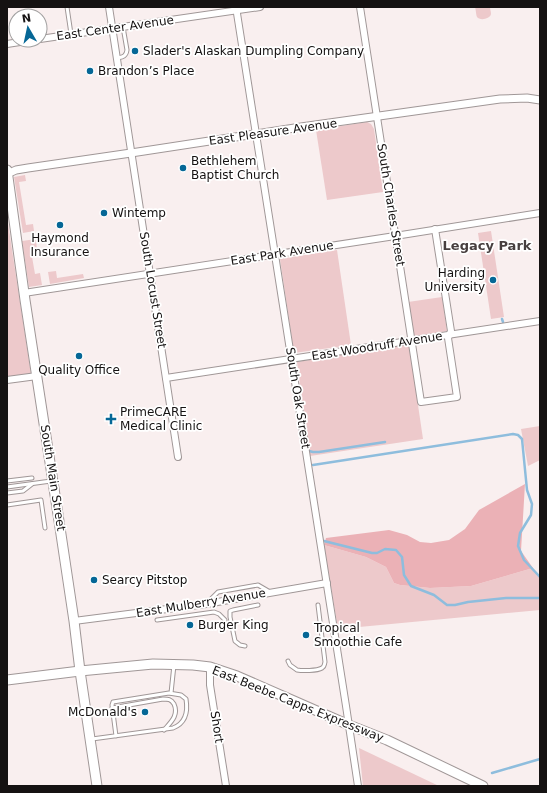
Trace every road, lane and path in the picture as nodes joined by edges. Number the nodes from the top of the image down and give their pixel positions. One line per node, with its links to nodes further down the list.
1 (67, 7): 8 (lane)
2 (109, 7): 7 (street, South Locust Street)
3 (260, 7): 5 (street, East Center Avenue)
4 (360, 7): 12 (street, South Charles Street)
5 (236, 9): 6 (street, East Center Avenue); 13 (street, South Oak Street)
6 (123, 27): 7 (street, East Center Avenue); 10 (lane)
7 (112, 28): 8 (street, East Center Avenue); 10 (street, South Locust Street)
8 (71, 34): 9 (street, East Center Avenue)
9 (48, 38)
10 (117, 58): 14 (street, South Locust Street)
11 (540, 100): 12 (street, East Pleasure Avenue)
12 (377, 117): 13 (street, East Pleasure Avenue); 20 (street, South Charles Street)
13 (256, 134): 14 (street, East Pleasure Avenue); 21 (street, South Oak Street)
14 (131, 153): 16 (street, East Pleasure Avenue); 22 (street, South Locust Street)
15 (7, 170): 16 (main road, South Main Street)
16 (7, 174): 17 (main road, South Main Street)
17 (9, 198): 23 (main road, South Main Street)
18 (540, 213): 19 (street, East Park Avenue)
19 (435, 230): 20 (street, East Park Avenue); 25 (street)
20 (395, 236): 21 (street, East Park Avenue); 26 (street, South Charles Street)
21 (275, 254): 22 (street, East Park Avenue); 27 (street, South Oak Street)
22 (150, 274): 23 (street, East Park Avenue); 29 (street, South Locust Street)
23 (24, 293): 28 (main road, South Main Street)
24 (540, 321): 25 (street, East Woodruff Avenue)
25 (449, 335): 26 (street, East Woodruff Avenue); 26 (street, South Charles Street)
26 (412, 341): 27 (street, East Woodruff Avenue)
27 (292, 359): 29 (street, East Woodruff Avenue); 40 (street, South Oak Street)
28 (37, 376): 30 (street); 33 (main road, South Main Street)
29 (166, 378): 31 (street, South Locust Street)
30 (7, 380)
31 (178, 457)
32 (32, 478): 34 (lane)
33 (53, 480): 35 (lane); 47 (main road, South Main Street)
34 (7, 481)
35 (33, 483): 36 (lane); 37 (lane)
36 (7, 487)
37 (7, 493)
38 (7, 505): 39 (lane)
39 (45, 528)
40 (327, 583): 41 (street, East Mulberry Avenue); 56 (street, South Oak Street)
41 (272, 592): 42 (street, East Mulberry Avenue); 42 (lane)
42 (206, 604): 47 (street, East Mulberry Avenue)
43 (258, 605): 48 (lane)
44 (318, 605): 49 (lane)
45 (157, 620): 46 (lane)
46 (225, 620)
47 (74, 621): 52 (main road, South Main Street)
48 (245, 646)
49 (288, 660)
50 (174, 665): 51 (main road, East Beebe Capps Expressway); 52 (main road, East Beebe Capps Expressway); 54 (lane)
51 (210, 668): 56 (main road, East Beebe Capps Expressway); 61 (street, Short)
52 (80, 671): 53 (main road, East Beebe Capps Expressway); 59 (main road, South Main Street)
53 (7, 680)
54 (171, 693): 55 (lane); 57 (lane)
55 (112, 708): 57 (lane); 58 (lane)
56 (349, 725): 62 (street, South Oak Street); 63 (main road, East Beebe Capps Expressway)
57 (164, 730): 58 (lane)
58 (116, 736): 59 (lane)
59 (90, 740): 60 (main road, South Main Street)
60 (97, 786)
61 (226, 786)
62 (358, 786)
63 (483, 786)

